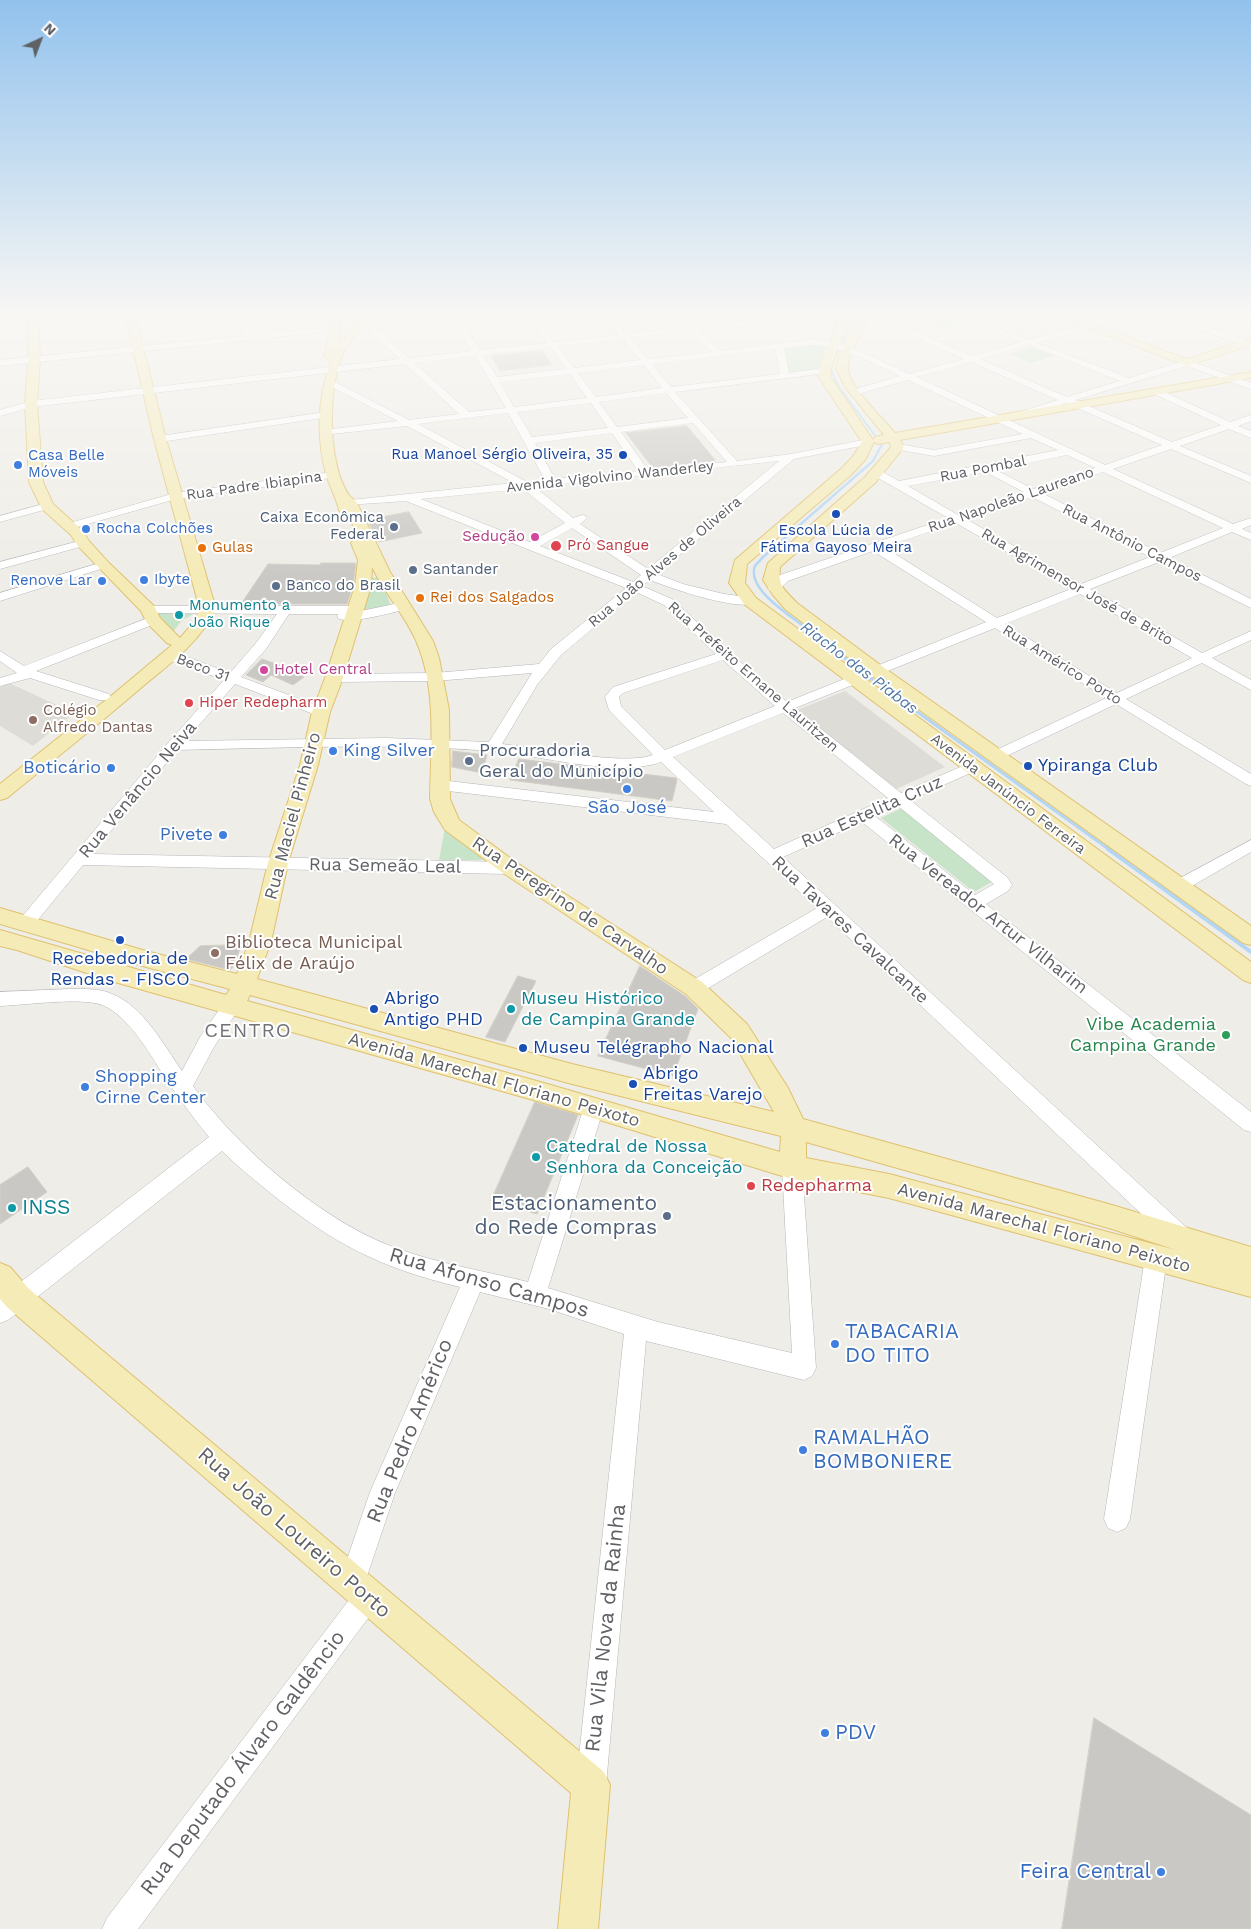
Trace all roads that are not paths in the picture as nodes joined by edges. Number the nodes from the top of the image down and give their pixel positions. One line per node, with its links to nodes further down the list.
1 (56, 401): 18 (street)
2 (150, 401): 34 (main road)
3 (328, 401): 23 (main road)
4 (369, 401): 28 (street)
5 (374, 401): 28 (street)
6 (450, 401): 24 (street)
7 (506, 401): 20 (street)
8 (583, 401): 20 (street)
9 (593, 401): 30 (street)
10 (678, 401): 27 (street)
11 (841, 401): 36 (main road)
12 (862, 401): 37 (main road)
13 (960, 401): 25 (street)
14 (1061, 401): 22 (street)
15 (1067, 401): 19 (street)
16 (1101, 401): 19 (main road)
17 (1175, 401): 29 (street)
18 (31, 404): 21 (street); 56 (main road)
19 (1077, 405): 22 (main road); 38 (street)
20 (511, 409): 24 (street); 35 (street)
21 (0, 413)
22 (1022, 414): 25 (main road)
23 (326, 415): 31 (main road); 34 (street)
24 (466, 415): 28 (street)
25 (997, 418): 32 (street); 37 (main road)
26 (1251, 418): 29 (street, Rua Napoleão Laureano)
27 (696, 420): 30 (street); 42 (street)
28 (414, 422): 31 (street); 41 (street)
29 (1228, 426): 33 (street); 38 (street, Rua Napoleão Laureano)
30 (614, 431): 35 (street); 45 (street)
31 (325, 433): 47 (main road)
32 (1032, 435): 37 (street); 39 (street)
33 (1251, 435)
34 (160, 439): 53 (main road)
35 (527, 441): 49 (street)
36 (870, 441): 37 (main road); 40 (street, Avenida Vigolvino Wanderley); 75 (main road)
37 (892, 441): 46 (main road)
38 (1170, 445): 43 (street, Rua Napoleão Laureano); 48 (street)
39 (1068, 451): 43 (street); 44 (street, Rua Pombal)
40 (791, 457): 42 (street, Avenida Vigolvino Wanderley); 72 (street, Rua João Alves de Oliveira)
41 (495, 464): 49 (street); 51 (street)
42 (735, 464): 45 (street, Avenida Vigolvino Wanderley)
43 (1105, 468): 52 (street, Rua Napoleão Laureano); 62 (street)
44 (986, 469): 50 (street, Rua Pombal); 52 (street, Rua Antônio Campos)
45 (645, 473): 49 (street, Avenida Vigolvino Wanderley)
46 (877, 473): 50 (street, Rua Agrimensor José de Brito); 70 (main road)
47 (334, 475): 53 (street, Rua Padre Ibiapina); 55 (main road)
48 (1251, 480)
49 (546, 483): 51 (street, Avenida Vigolvino Wanderley); 59 (street)
50 (897, 485): 57 (street, Rua Agrimensor José de Brito)
51 (525, 486): 54 (street, Avenida Vigolvino Wanderley); 59 (street)
52 (1032, 492): 57 (street, Rua Napoleão Laureano); 67 (street, Rua Antônio Campos)
53 (175, 496): 61 (street, Rua Padre Ibiapina); 83 (main road)
54 (409, 498): 55 (street, Avenida Vigolvino Wanderley); 65 (street, Rua Prefeito Ernane Lauritzen)
55 (345, 501): 71 (main road); 74 (main road, Rua Maciel Pinheiro)
56 (47, 506): 58 (street); 61 (main road)
57 (956, 518): 66 (street, Rua Napoleão Laureano); 78 (street, Rua Agrimensor José de Brito)
58 (0, 519)
59 (578, 521): 65 (street); 72 (street)
60 (1251, 521): 62 (street)
61 (70, 526): 64 (main road)
62 (1233, 528): 63 (street); 67 (street)
63 (1251, 537)
64 (83, 543): 68 (main road); 69 (street)
65 (532, 546): 76 (street, Rua Prefeito Ernane Lauritzen)
66 (875, 547): 73 (street, Rua Napoleão Laureano); 88 (street, Rua Américo Porto)
67 (1160, 557): 78 (street); 81 (street, Rua Antônio Campos)
68 (104, 565): 79 (street); 86 (main road)
69 (0, 566)
70 (773, 566): 73 (street); 77 (main road)
71 (382, 572): 74 (street); 82 (main road)
72 (653, 572): 75 (street); 76 (street, Rua João Alves de Oliveira); 80 (street)
73 (798, 573): 77 (street, Rua Napoleão Laureano)
74 (364, 574): 85 (main road, Rua Maciel Pinheiro)
75 (737, 583): 80 (main road, Avenida Janúncio Ferreira)
76 (634, 587): 92 (street, Rua Prefeito Ernane Lauritzen); 94 (street, Rua João Alves de Oliveira)
77 (774, 588): 95 (main road, Avenida Janúncio Ferreira)
78 (1081, 589): 88 (street); 93 (street, Rua Agrimensor José de Brito)
79 (0, 597)
80 (750, 601): 100 (main road, Avenida Janúncio Ferreira)
81 (1251, 604)
82 (404, 606): 85 (street); 97 (main road)
83 (204, 607): 84 (street); 86 (street); 90 (main road)
84 (231, 611): 85 (street); 87 (street)
85 (355, 613): 87 (street); 99 (main road, Rua Maciel Pinheiro)
86 (151, 615): 90 (main road); 96 (street)
87 (283, 615): 98 (street, Rua Venâncio Neiva)
88 (995, 622): 95 (street); 104 (street, Rua Américo Porto)
89 (1251, 635): 93 (street)
90 (171, 648): 98 (street, Beco 31); 103 (main road); 117 (main road)
91 (0, 655): 96 (street)
92 (725, 655): 105 (street, Rua Prefeito Ernane Lauritzen); 111 (street, Rua Tavares Cavalcante)
93 (1202, 659): 102 (street, Rua Agrimensor José de Brito); 104 (street)
94 (541, 668): 97 (street); 110 (street, Rua João Alves de Oliveira)
95 (877, 671): 100 (street); 112 (main road, Avenida Janúncio Ferreira)
96 (27, 672): 101 (street); 103 (street)
97 (436, 677): 99 (street); 108 (main road)
98 (232, 678): 106 (street, Beco 31); 109 (street, Rua Venâncio Neiva)
99 (334, 678): 106 (main road, Rua Maciel Pinheiro)
100 (854, 681): 105 (street); 113 (main road, Avenida Janúncio Ferreira)
101 (0, 682)
102 (1251, 686)
103 (104, 697): 114 (main road)
104 (1115, 698): 112 (street); 115 (street, Rua Américo Porto)
105 (784, 707): 111 (street); 118 (street, Rua Prefeito Ernane Lauritzen)
106 (321, 712): 107 (main road, Rua Maciel Pinheiro)
107 (314, 743): 108 (street); 109 (street); 124 (main road, Rua Maciel Pinheiro)
108 (440, 744): 110 (street); 116 (main road)
109 (173, 746): 123 (street, Rua Venâncio Neiva)
110 (493, 747): 111 (street)
111 (663, 756): 120 (street, Rua Tavares Cavalcante)
112 (995, 756): 126 (main road, Avenida Janúncio Ferreira)
113 (972, 767): 118 (street, Rua Estelita Cruz); 132 (main road, Avenida Janúncio Ferreira)
114 (0, 774)
115 (1251, 781)
116 (440, 785): 120 (street); 125 (main road, Rua Peregrino de Carvalho)
117 (0, 794)
118 (899, 799): 119 (street, Rua Estelita Cruz); 127 (street, Rua Prefeito Ernane Lauritzen)
119 (865, 816): 122 (street, Rua Estelita Cruz); 127 (street, Rua Vereador Artur Vilharim)
120 (729, 819): 122 (street, Rua Tavares Cavalcante)
121 (1251, 845): 126 (street)
122 (772, 856): 128 (street, Rua Tavares Cavalcante)
123 (80, 859): 124 (street, Rua Semeão Leal); 131 (street, Rua Venâncio Neiva)
124 (278, 863): 125 (street, Rua Semeão Leal); 133 (main road, Rua Maciel Pinheiro)
125 (510, 868): 134 (main road, Rua Peregrino de Carvalho)
126 (1179, 886): 130 (main road, Avenida Janúncio Ferreira)
127 (974, 903): 139 (street, Rua Vereador Artur Vilharim)
128 (828, 909): 134 (street); 143 (street, Rua Tavares Cavalcante)
129 (0, 916): 131 (main road, Avenida Marechal Floriano Peixoto)
130 (1251, 937)
131 (10, 939): 133 (main road, Avenida Marechal Floriano Peixoto); 136 (main road, Avenida Marechal Floriano Peixoto)
132 (1251, 974)
133 (244, 984): 136 (main road, Rua Maciel Pinheiro); 140 (main road, Avenida Marechal Floriano Peixoto)
134 (694, 988): 140 (main road, Rua Peregrino de Carvalho)
135 (0, 999): 137 (street, Rua Afonso Campos)
136 (232, 1005): 137 (street, Rua Maciel Pinheiro); 138 (main road, Avenida Marechal Floriano Peixoto)
137 (182, 1087): 141 (street, Rua Afonso Campos)
138 (594, 1107): 142 (main road, Avenida Marechal Floriano Peixoto); 148 (street)
139 (1251, 1124)
140 (794, 1128): 142 (main road, Rua Peregrino de Carvalho); 143 (main road, Avenida Marechal Floriano Peixoto)
141 (223, 1138): 146 (street, Rua Afonso Campos); 147 (street)
142 (792, 1168): 144 (main road, Avenida Marechal Floriano Peixoto); 150 (street, Rua Peregrino de Carvalho)
143 (1185, 1241): 145 (main road, Avenida Marechal Floriano Peixoto)
144 (1156, 1258): 145 (main road, Avenida Marechal Floriano Peixoto); 151 (street)
145 (1247, 1272)
146 (474, 1281): 148 (street, Rua Afonso Campos); 152 (street, Rua Pedro Américo)
147 (6, 1295): 152 (main road, Rua João Loureiro Porto)
148 (535, 1295): 149 (street, Rua Afonso Campos)
149 (636, 1327): 150 (street, Rua Afonso Campos); 153 (street, Rua Vila Nova da Rainha)
150 (804, 1368)
151 (1117, 1519)
152 (360, 1590): 153 (main road, Rua João Loureiro Porto); 154 (street, Rua Deputado Álvaro Galdêncio)
153 (591, 1785): 155 (main road, Rua Vila Nova da Rainha)
154 (118, 1929)
155 (578, 1929)

